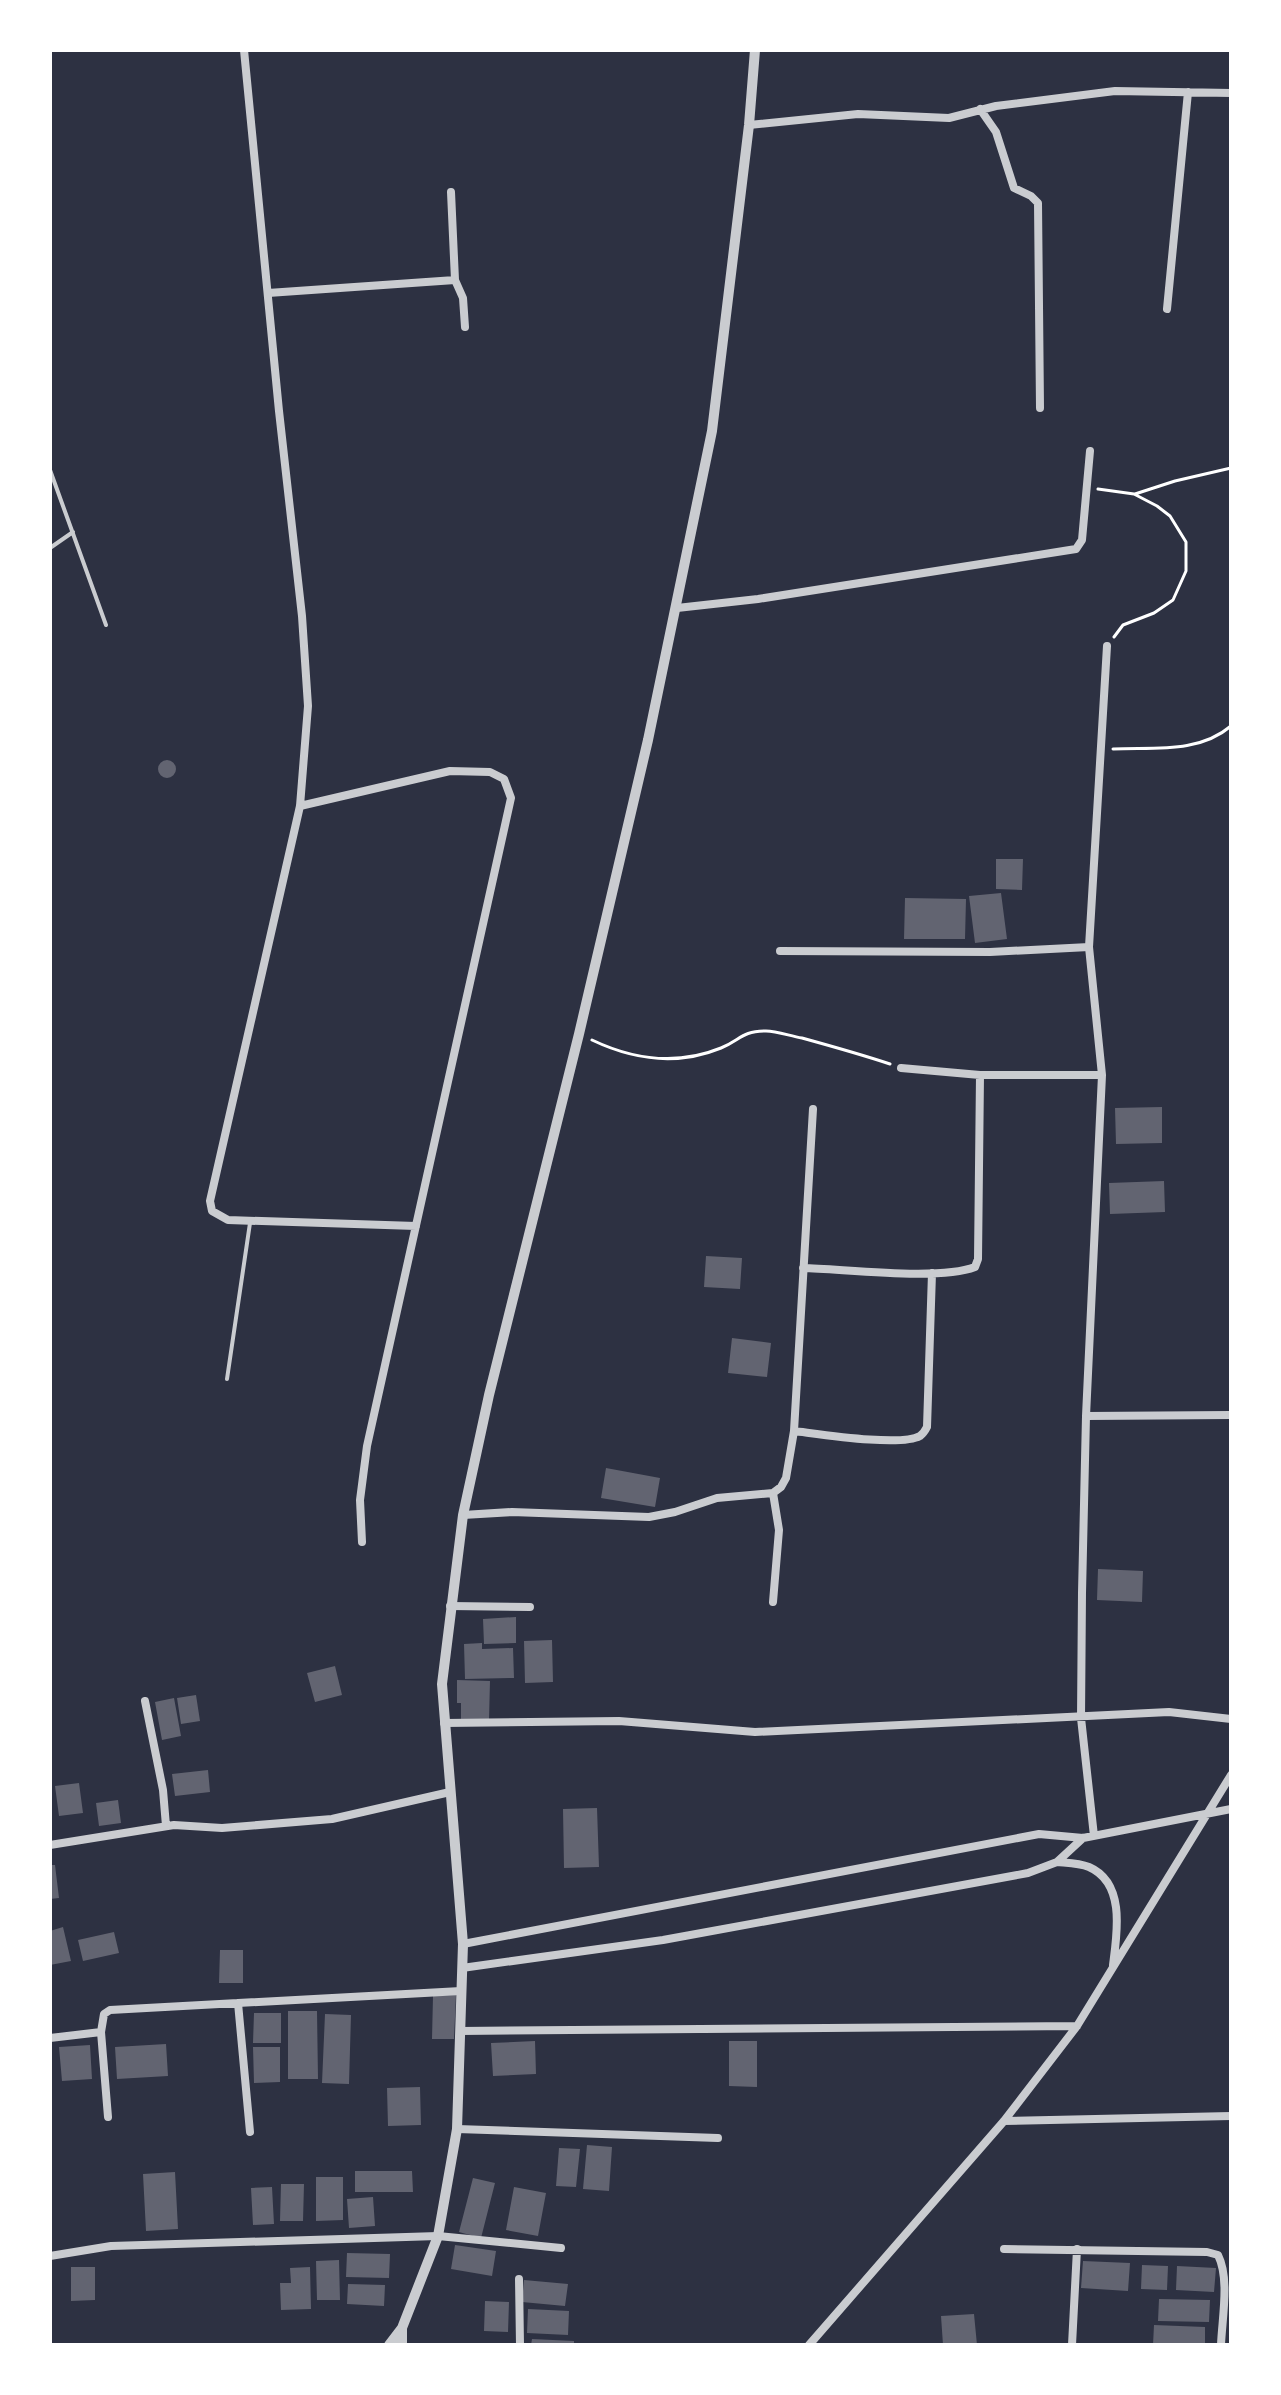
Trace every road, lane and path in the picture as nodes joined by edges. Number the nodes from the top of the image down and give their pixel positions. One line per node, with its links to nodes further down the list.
1 (244, 50): 9 (street)
2 (755, 50): 6 (street)
3 (1188, 92): 4 (street); 5 (street); 10 (street)
4 (1231, 93)
5 (980, 109): 6 (street); 12 (street)
6 (749, 125): 20 (street)
7 (451, 192): 8 (street)
8 (455, 280): 9 (street); 11 (street)
9 (268, 293): 25 (street)
10 (1167, 309)
11 (465, 327)
12 (1040, 408)
13 (1090, 451): 16 (street)
14 (1231, 468): 17 (path)
15 (50, 470): 18 (lane)
16 (1086, 487): 17 (path); 20 (street)
17 (1134, 494): 22 (path)
18 (73, 532): 19 (lane); 21 (lane)
19 (50, 548)
20 (677, 608): 28 (street)
21 (106, 625)
22 (1107, 646): 24 (street)
23 (1231, 726): 24 (path)
24 (1100, 749): 26 (street)
25 (300, 806): 33 (street); 34 (street)
26 (1089, 947): 27 (street); 31 (street)
27 (780, 951)
28 (579, 1034): 29 (path); 42 (street)
29 (901, 1068): 30 (street)
30 (980, 1075): 31 (street); 36 (street)
31 (1102, 1075): 39 (street)
32 (813, 1109): 35 (street)
33 (250, 1220): 34 (street); 37 (lane)
34 (416, 1226): 43 (street)
35 (803, 1268): 36 (street); 40 (street)
36 (932, 1273): 40 (street)
37 (227, 1379)
38 (1231, 1415): 39 (street)
39 (1086, 1416): 48 (street)
40 (794, 1431): 41 (street)
41 (773, 1493): 42 (street); 44 (street)
42 (463, 1515): 45 (street)
43 (362, 1542)
44 (773, 1602)
45 (450, 1606): 46 (street); 50 (street)
46 (530, 1607)
47 (145, 1701): 55 (street)
48 (1081, 1718): 49 (street); 50 (street); 56 (street)
49 (1231, 1719)
50 (444, 1723): 52 (street)
51 (1231, 1775): 54 (street)
52 (450, 1792): 55 (street); 60 (street)
53 (1231, 1809): 54 (street)
54 (1206, 1813): 56 (street); 62 (street)
55 (166, 1826): 58 (street)
56 (1094, 1836): 57 (street)
57 (1083, 1838): 59 (street); 60 (street)
58 (50, 1845)
59 (1057, 1862): 61 (street); 62 (street)
60 (463, 1944): 61 (street)
61 (462, 1968): 63 (street)
62 (1112, 1970): 65 (street)
63 (461, 1991): 64 (street); 66 (street)
64 (238, 2003): 67 (street); 73 (street)
65 (1077, 2026): 66 (street); 71 (street)
66 (460, 2031): 72 (street)
67 (101, 2032): 68 (street); 70 (street)
68 (50, 2038)
69 (1231, 2116): 71 (street)
70 (108, 2117)
71 (1004, 2121): 85 (street)
72 (457, 2129): 74 (street); 75 (street)
73 (250, 2132)
74 (718, 2138)
75 (438, 2236): 76 (street); 79 (street); 81 (street)
76 (561, 2248)
77 (1004, 2249): 78 (street)
78 (1077, 2249): 86 (street); 87 (street)
79 (50, 2256)
80 (519, 2279): 84 (street)
81 (402, 2328): 82 (street); 83 (street)
82 (389, 2345)
83 (402, 2345)
84 (520, 2345)
85 (809, 2345)
86 (1072, 2345)
87 (1221, 2345)

